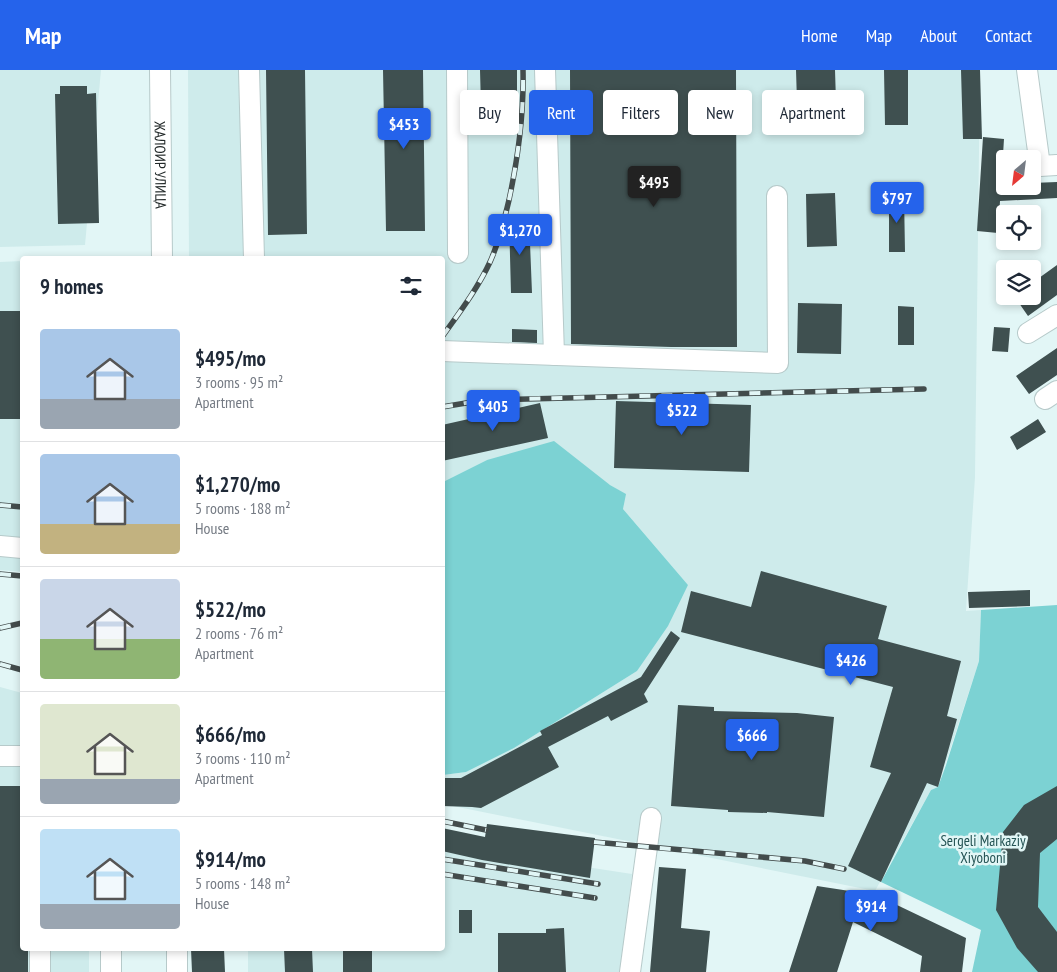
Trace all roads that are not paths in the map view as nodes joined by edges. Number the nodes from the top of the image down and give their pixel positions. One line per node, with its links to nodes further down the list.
1 (160, 70): 9 (street, ЖАЛОИР УЛИЦА)
2 (249, 70): 10 (street)
3 (457, 70): 8 (street)
4 (545, 70): 14 (street)
5 (1027, 70): 6 (street)
6 (1057, 165)
7 (777, 196): 14 (street)
8 (458, 253)
9 (162, 256)
10 (254, 256)
11 (1057, 314): 12 (street)
12 (1028, 333)
13 (445, 351): 14 (street)
14 (554, 355)
15 (0, 546): 16 (street)
16 (20, 548)
17 (0, 756): 18 (street)
18 (20, 756)
19 (651, 818): 26 (street)
20 (40, 951): 23 (street)
21 (112, 951): 24 (street)
22 (177, 951): 25 (street)
23 (40, 972)
24 (111, 972)
25 (177, 972)
26 (630, 972)

